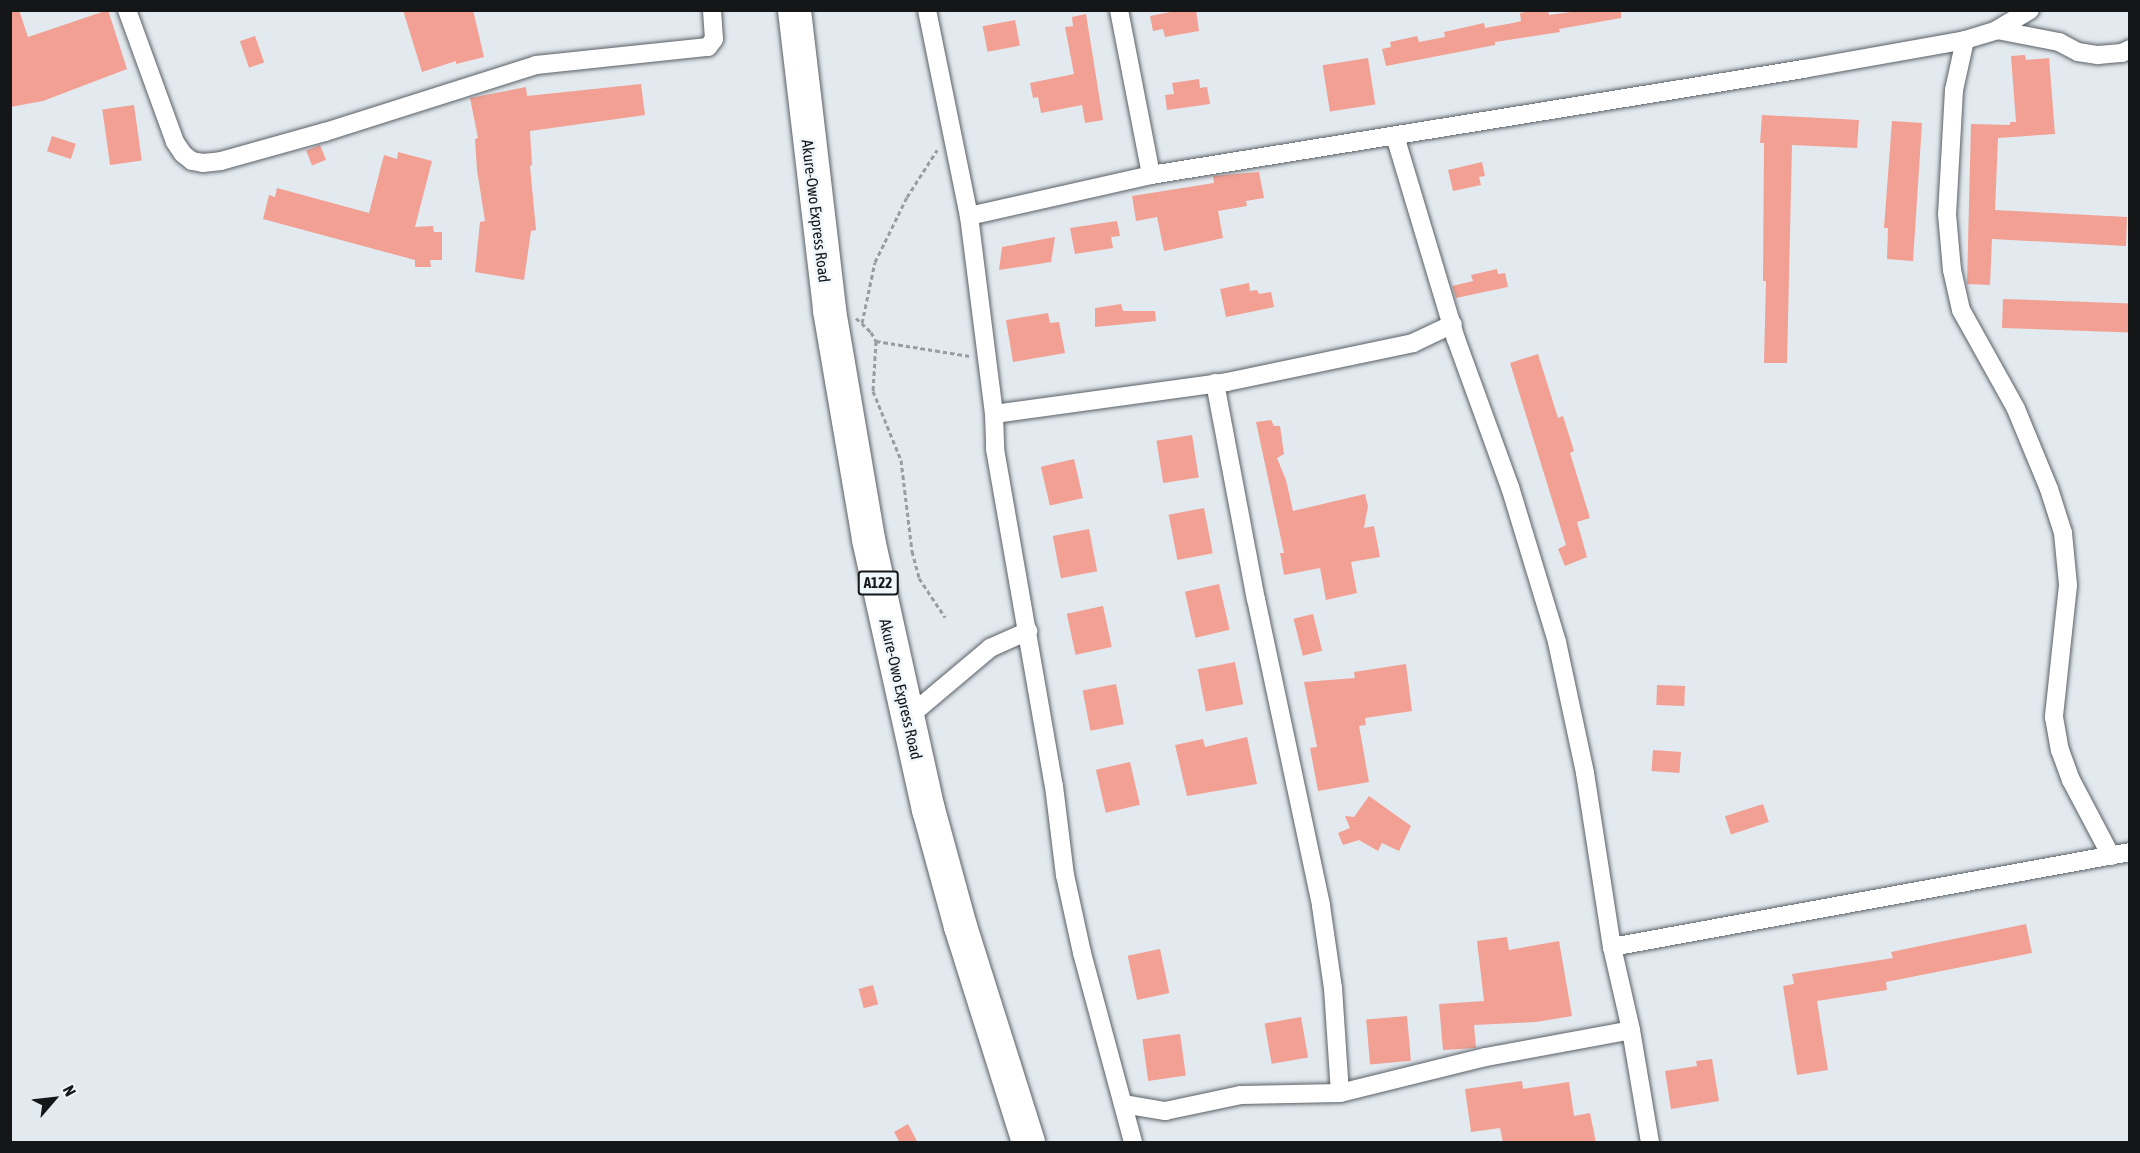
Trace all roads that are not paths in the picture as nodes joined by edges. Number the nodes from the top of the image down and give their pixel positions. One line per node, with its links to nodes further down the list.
1 (127, 10): 2 (street)
2 (712, 10)
3 (794, 10): 17 (highway, Akure-Owo Express Road / A122)
4 (927, 10): 12 (street)
5 (1119, 10): 11 (street)
6 (2030, 10): 7 (street)
7 (1997, 30): 8 (street); 9 (street)
8 (1965, 40): 10 (street); 19 (street)
9 (2130, 49)
10 (1395, 136): 11 (street); 13 (street)
11 (1151, 175): 12 (street)
12 (969, 216): 15 (street)
13 (1453, 324): 14 (street); 20 (street)
14 (1215, 383): 15 (street); 22 (street)
15 (994, 414): 16 (street)
16 (1028, 631): 17 (street); 23 (street)
17 (907, 718): 24 (highway, Akure-Owo Express Road / A122)
18 (2130, 852): 19 (street)
19 (2111, 856): 20 (street)
20 (1612, 947): 21 (street)
21 (1631, 1030): 22 (street); 26 (street)
22 (1340, 1093): 23 (street)
23 (1123, 1104): 25 (street)
24 (1028, 1143)
25 (1133, 1143)
26 (1650, 1143)

